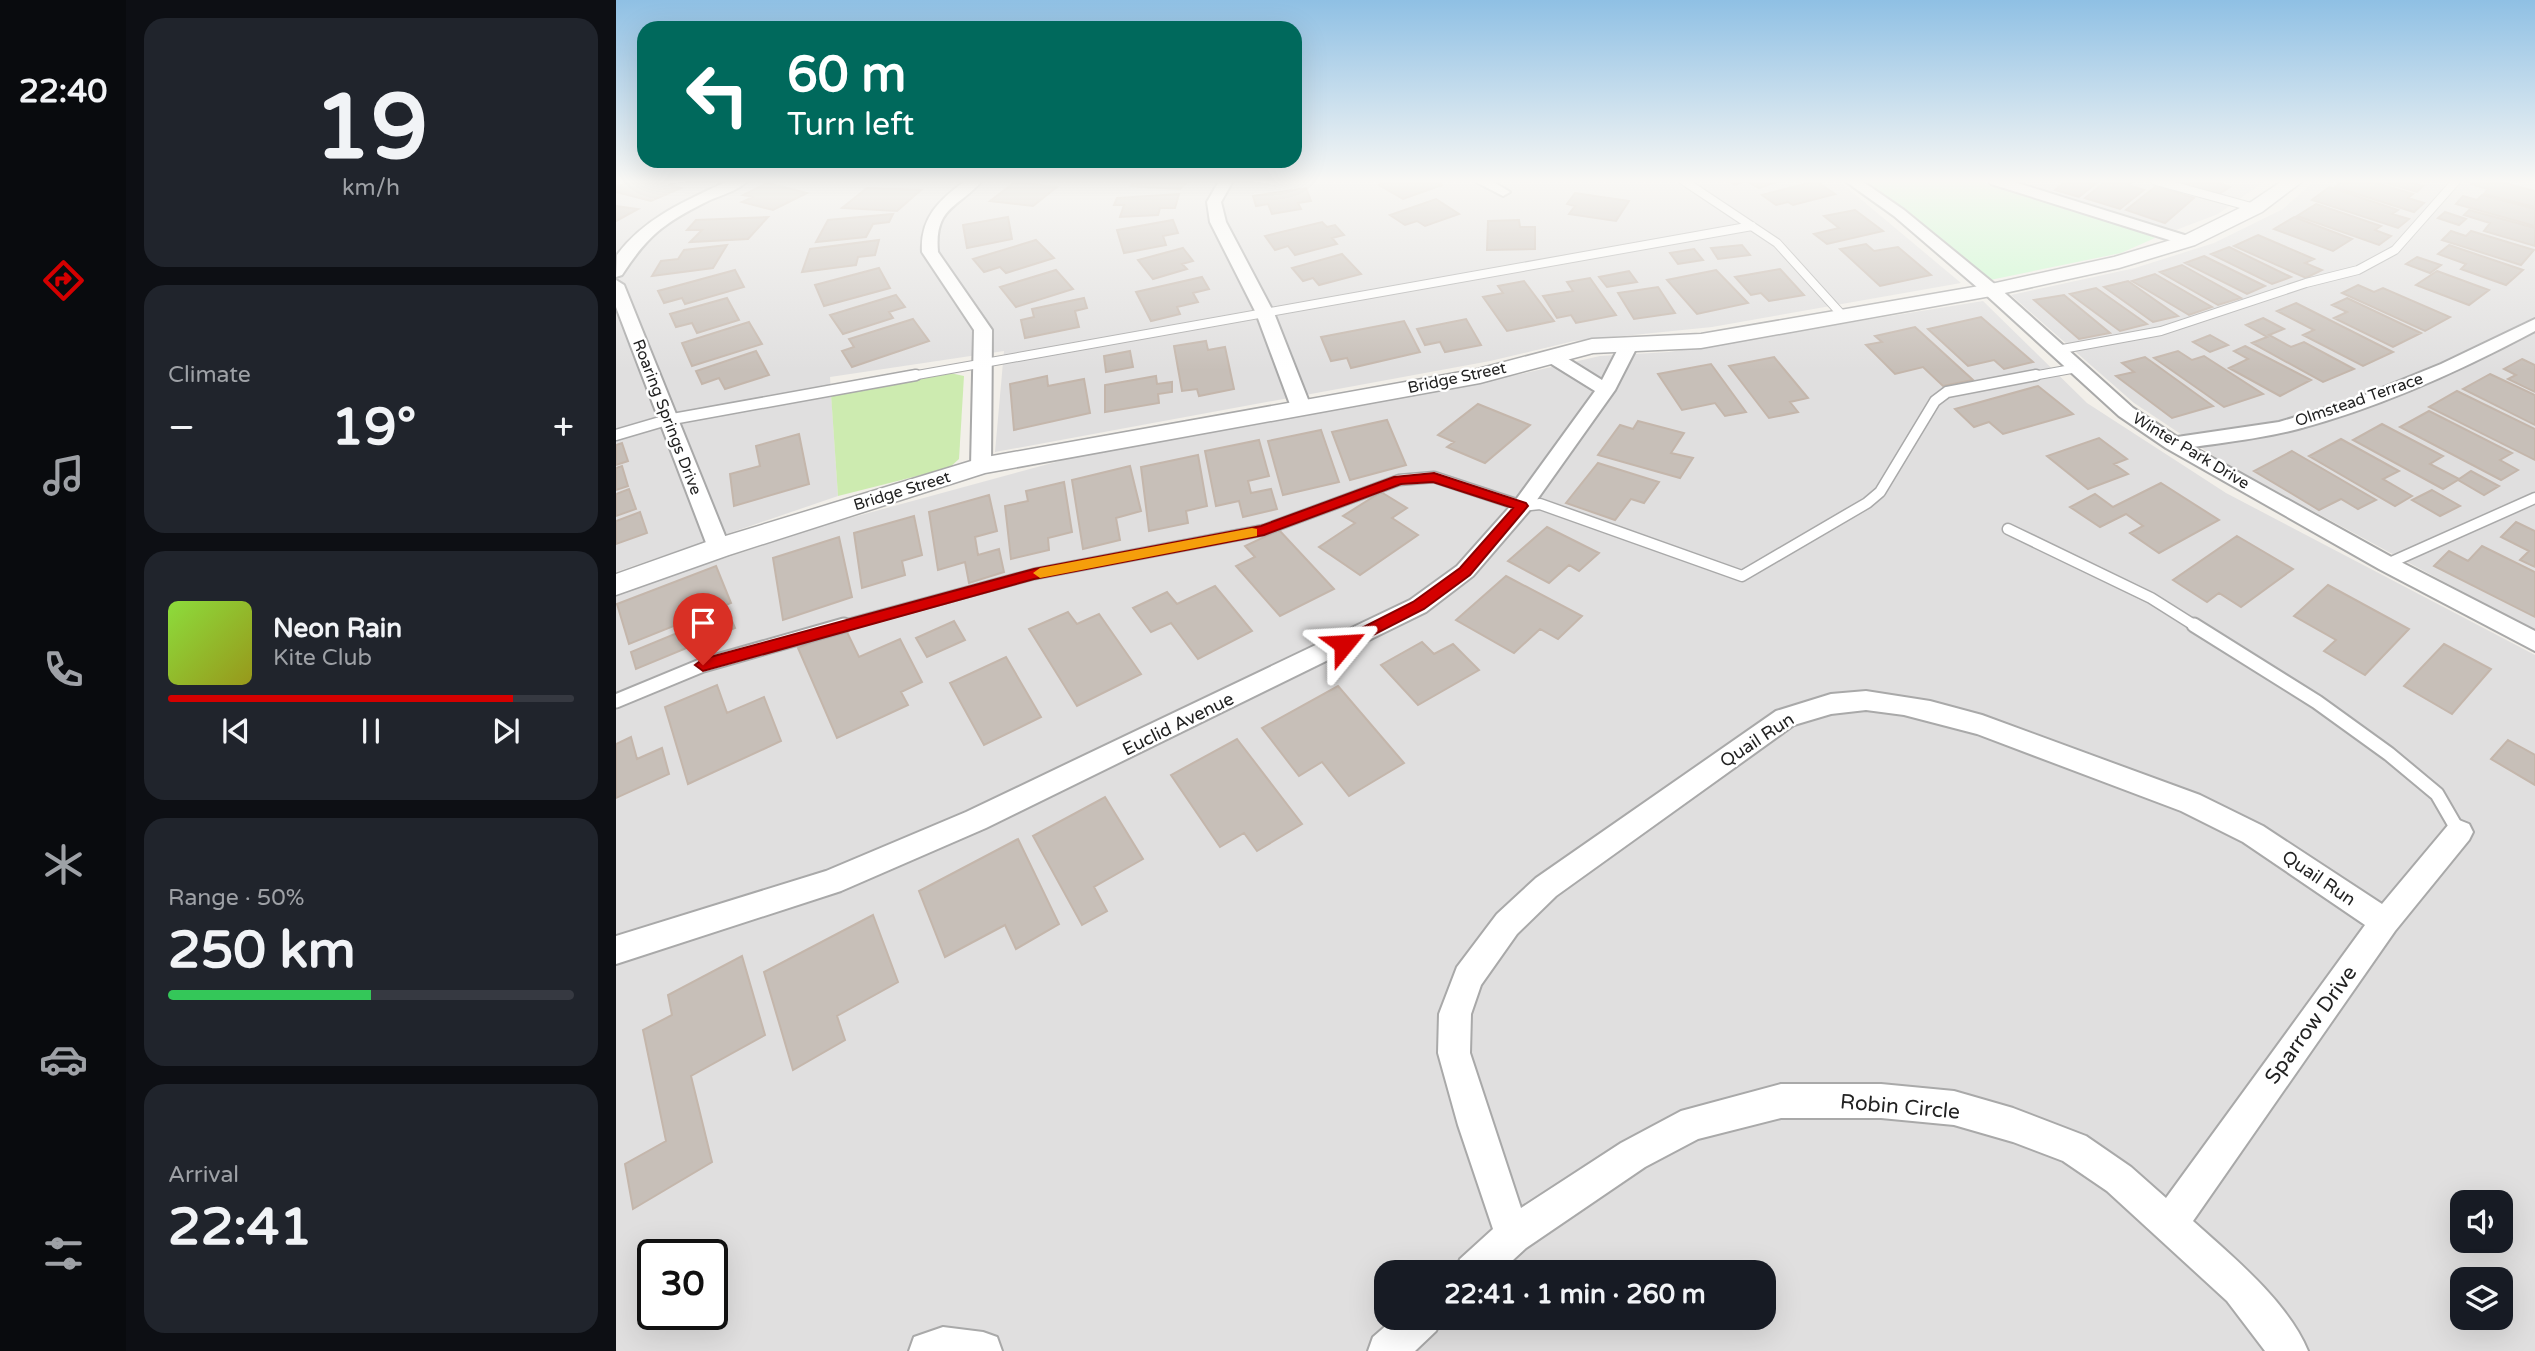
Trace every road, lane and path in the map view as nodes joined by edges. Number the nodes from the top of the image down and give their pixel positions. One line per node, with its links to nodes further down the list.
1 (637, 244): 9 (street)
2 (929, 244): 18 (street)
3 (1231, 244): 12 (street)
4 (1651, 244): 12 (lane)
5 (1778, 244): 13 (lane)
6 (1936, 244): 11 (street, Winter Park Drive)
7 (2178, 244): 11 (street, Bridge Street)
8 (2400, 244): 16 (lane)
9 (616, 272)
10 (616, 285): 22 (street, Roaring Springs Drive)
11 (1991, 290): 13 (street, Bridge Street); 16 (street, Winter Park Drive)
12 (1265, 313): 18 (lane); 21 (street)
13 (1843, 316): 15 (street, Bridge Street)
14 (2535, 324): 24 (street, Olmstead Terrace)
15 (1629, 345): 17 (street, Bridge Street); 20 (street, Euclid Avenue)
16 (2057, 350): 19 (street, Winter Park Drive)
17 (1551, 356): 20 (street); 21 (street, Bridge Street)
18 (984, 364): 22 (lane); 25 (street)
19 (2077, 368): 24 (street, Winter Park Drive); 27 (lane)
20 (1606, 390): 27 (street, Euclid Avenue)
21 (1301, 407): 25 (street, Bridge Street)
22 (667, 420): 23 (lane); 29 (street, Roaring Springs Drive)
23 (616, 435)
24 (2173, 444): 30 (street, Winter Park Drive)
25 (981, 466): 29 (street, Bridge Street)
26 (2535, 498): 30 (lane)
27 (1522, 506): 33 (lane); 36 (street, Euclid Avenue)
28 (2008, 529): 34 (lane)
29 (719, 548): 31 (street, Bridge Street)
30 (2387, 564): 32 (street, Winter Park Drive)
31 (616, 585)
32 (2535, 642)
33 (616, 701)
34 (2459, 832): 35 (street, Sparrow Drive)
35 (2385, 922): 37 (street, Sparrow Drive); 38 (street, Quail Run)
36 (616, 950)
37 (2170, 1223): 38 (street, Robin Circle); 44 (street, Robin Circle)
38 (1513, 1235): 39 (street, Robin Circle)
39 (1486, 1260)
40 (1410, 1330): 43 (street)
41 (929, 1351): 42 (street)
42 (983, 1351)
43 (1387, 1351)
44 (2289, 1351)

